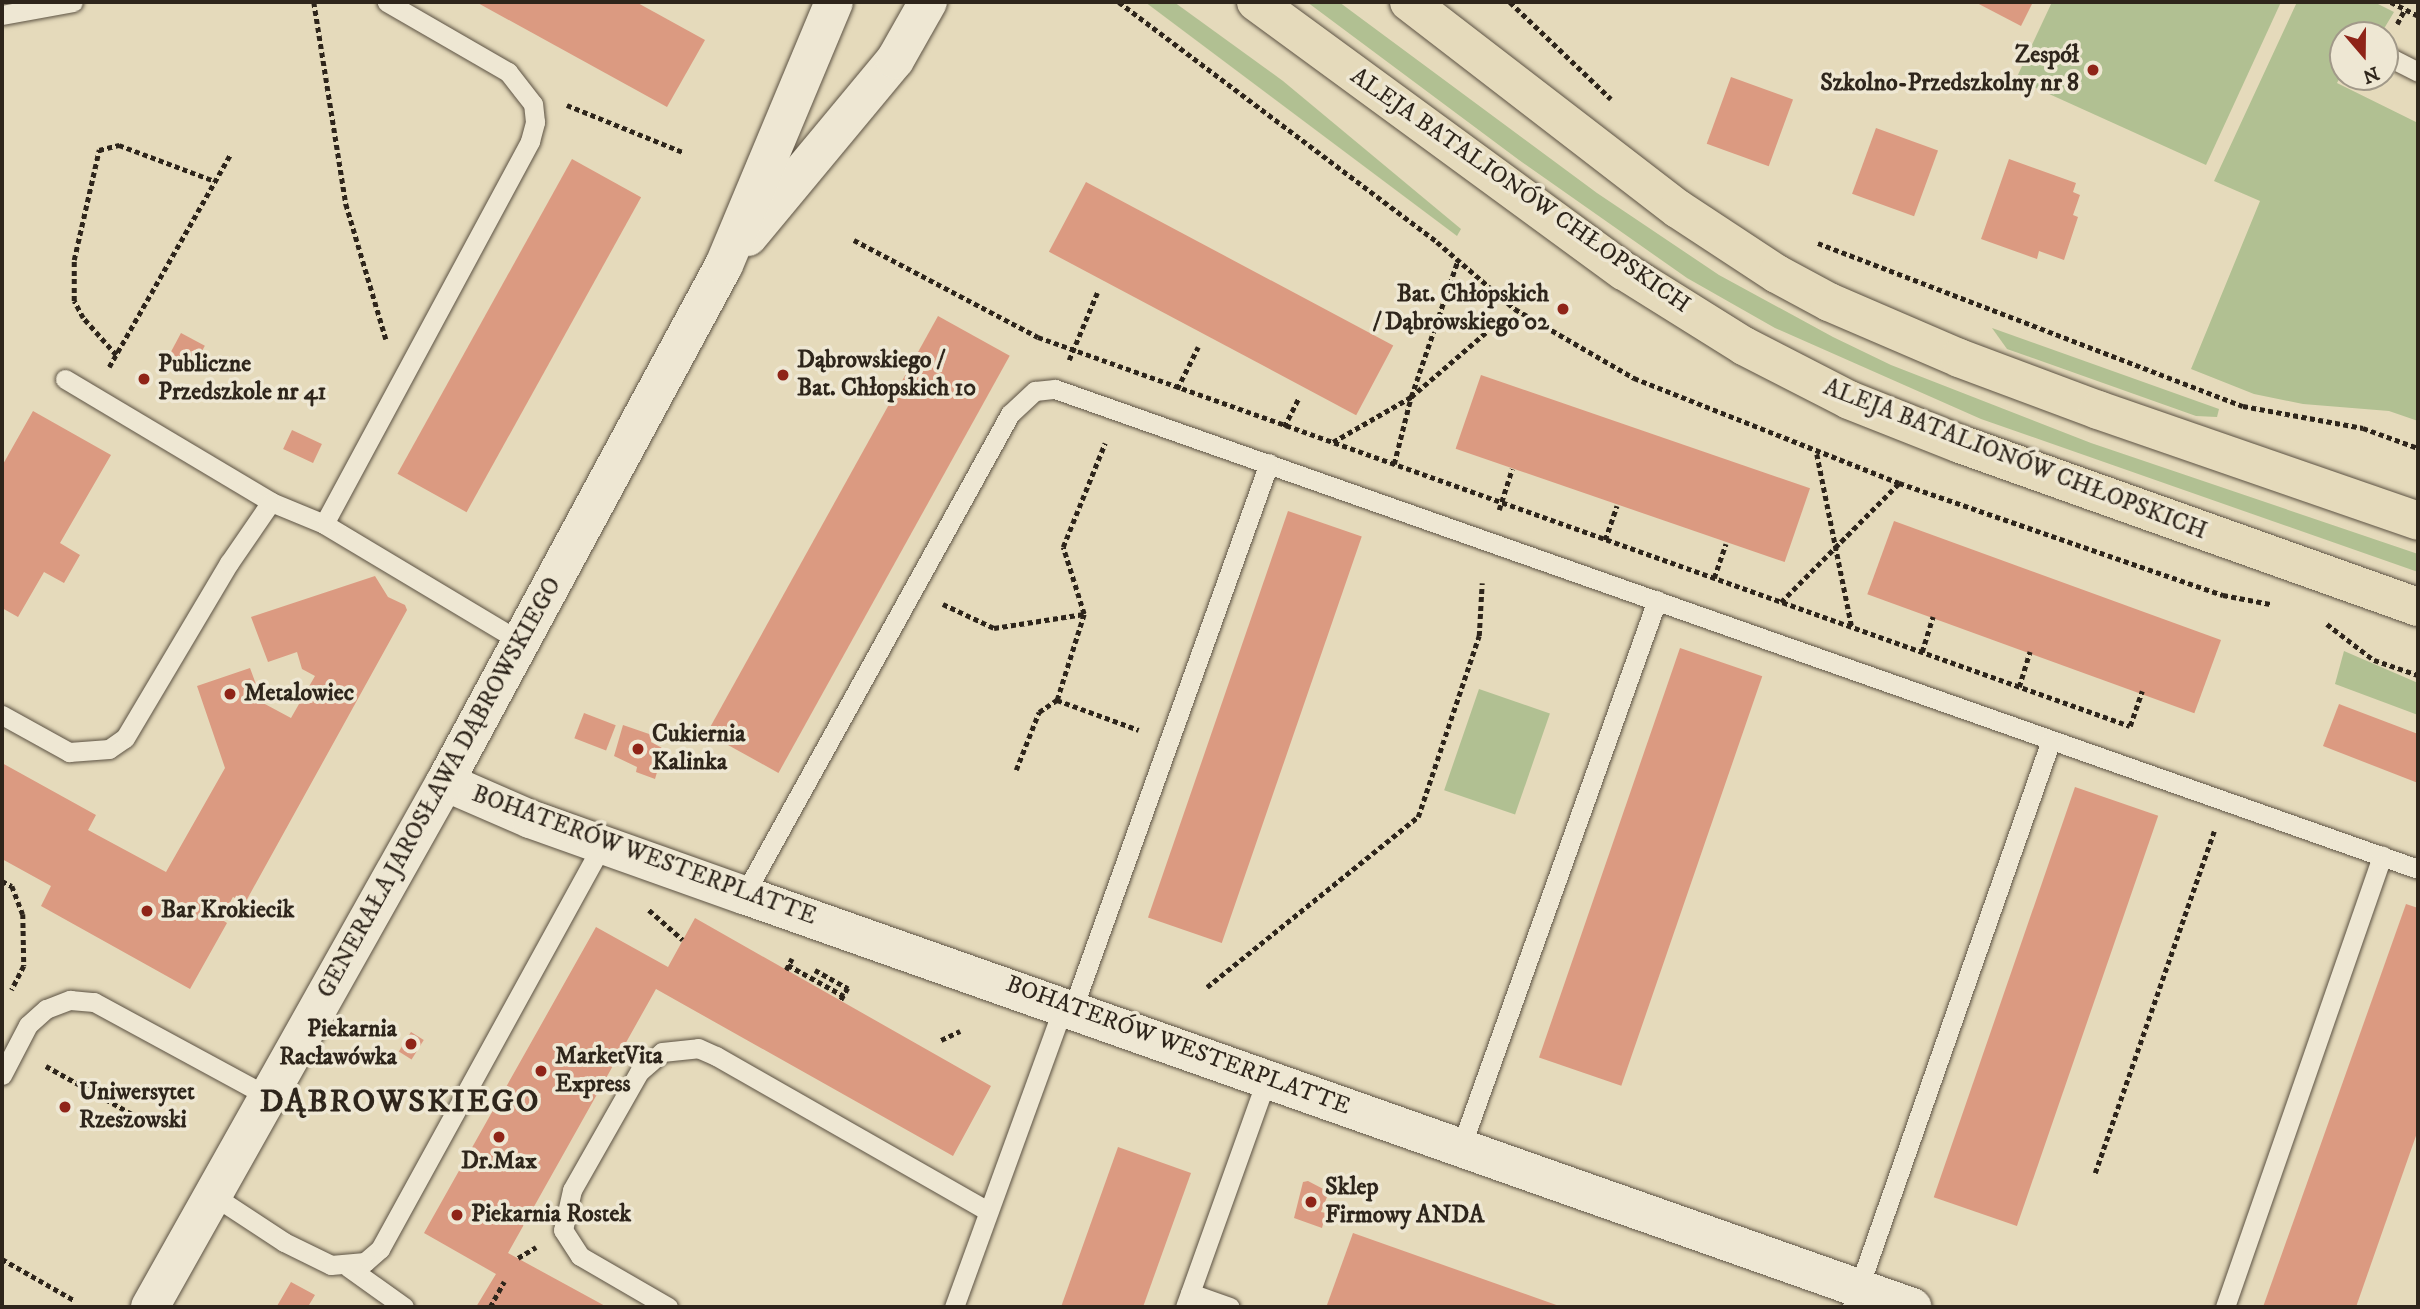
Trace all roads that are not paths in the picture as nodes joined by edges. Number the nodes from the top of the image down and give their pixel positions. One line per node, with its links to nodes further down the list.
1 (73, 2): 7 (lane)
2 (387, 2): 15 (lane)
3 (834, 2): 10 (main road, GENERAŁA JAROSŁAWA DĄBROWSKIEGO)
4 (928, 2): 10 (main road, GENERAŁA JAROSŁAWA DĄBROWSKIEGO)
5 (1256, 2): 17 (main road, ALEJA BATALIONÓW CHŁOPSKICH)
6 (1409, 2): 14 (main road)
7 (2, 15)
8 (2399, 62): 9 (lane)
9 (2418, 72)
10 (724, 265): 18 (main road, GENERAŁA JAROSŁAWA DĄBROWSKIEGO)
11 (65, 379): 13 (lane)
12 (1269, 463): 16 (lane); 25 (lane); 26 (lane)
13 (271, 502): 15 (lane); 19 (lane)
14 (2418, 521)
15 (324, 524): 18 (lane)
16 (1657, 600): 20 (lane); 30 (lane)
17 (2418, 607)
18 (521, 642): 21 (main road, GENERAŁA JAROSŁAWA DĄBROWSKIEGO)
19 (2, 715)
20 (2052, 740): 23 (lane); 34 (lane)
21 (445, 782): 22 (main road, BOHATERÓW WESTERPLATTE); 29 (main road, GENERAŁA JAROSŁAWA DĄBROWSKIEGO)
22 (603, 844): 25 (main road, BOHATERÓW WESTERPLATTE); 33 (lane)
23 (2382, 856): 24 (lane); 42 (lane)
24 (2418, 869)
25 (744, 895): 26 (main road, BOHATERÓW WESTERPLATTE)
26 (1068, 1006): 28 (main road, BOHATERÓW WESTERPLATTE); 32 (lane)
27 (2, 1075): 29 (lane)
28 (1267, 1077): 30 (main road, BOHATERÓW WESTERPLATTE); 35 (lane)
29 (269, 1097): 31 (main road, GENERAŁA JAROSŁAWA DĄBROWSKIEGO)
30 (1461, 1147): 34 (main road, BOHATERÓW WESTERPLATTE)
31 (211, 1194): 33 (lane); 36 (main road, GENERAŁA JAROSŁAWA DĄBROWSKIEGO)
32 (988, 1211): 38 (lane); 39 (lane)
33 (348, 1267): 37 (lane)
34 (1855, 1298): 41 (main road, BOHATERÓW WESTERPLATTE)
35 (1187, 1300): 40 (lane)
36 (150, 1307)
37 (404, 1307)
38 (668, 1307)
39 (954, 1307)
40 (1230, 1307)
41 (1912, 1307)
42 (2225, 1307)

